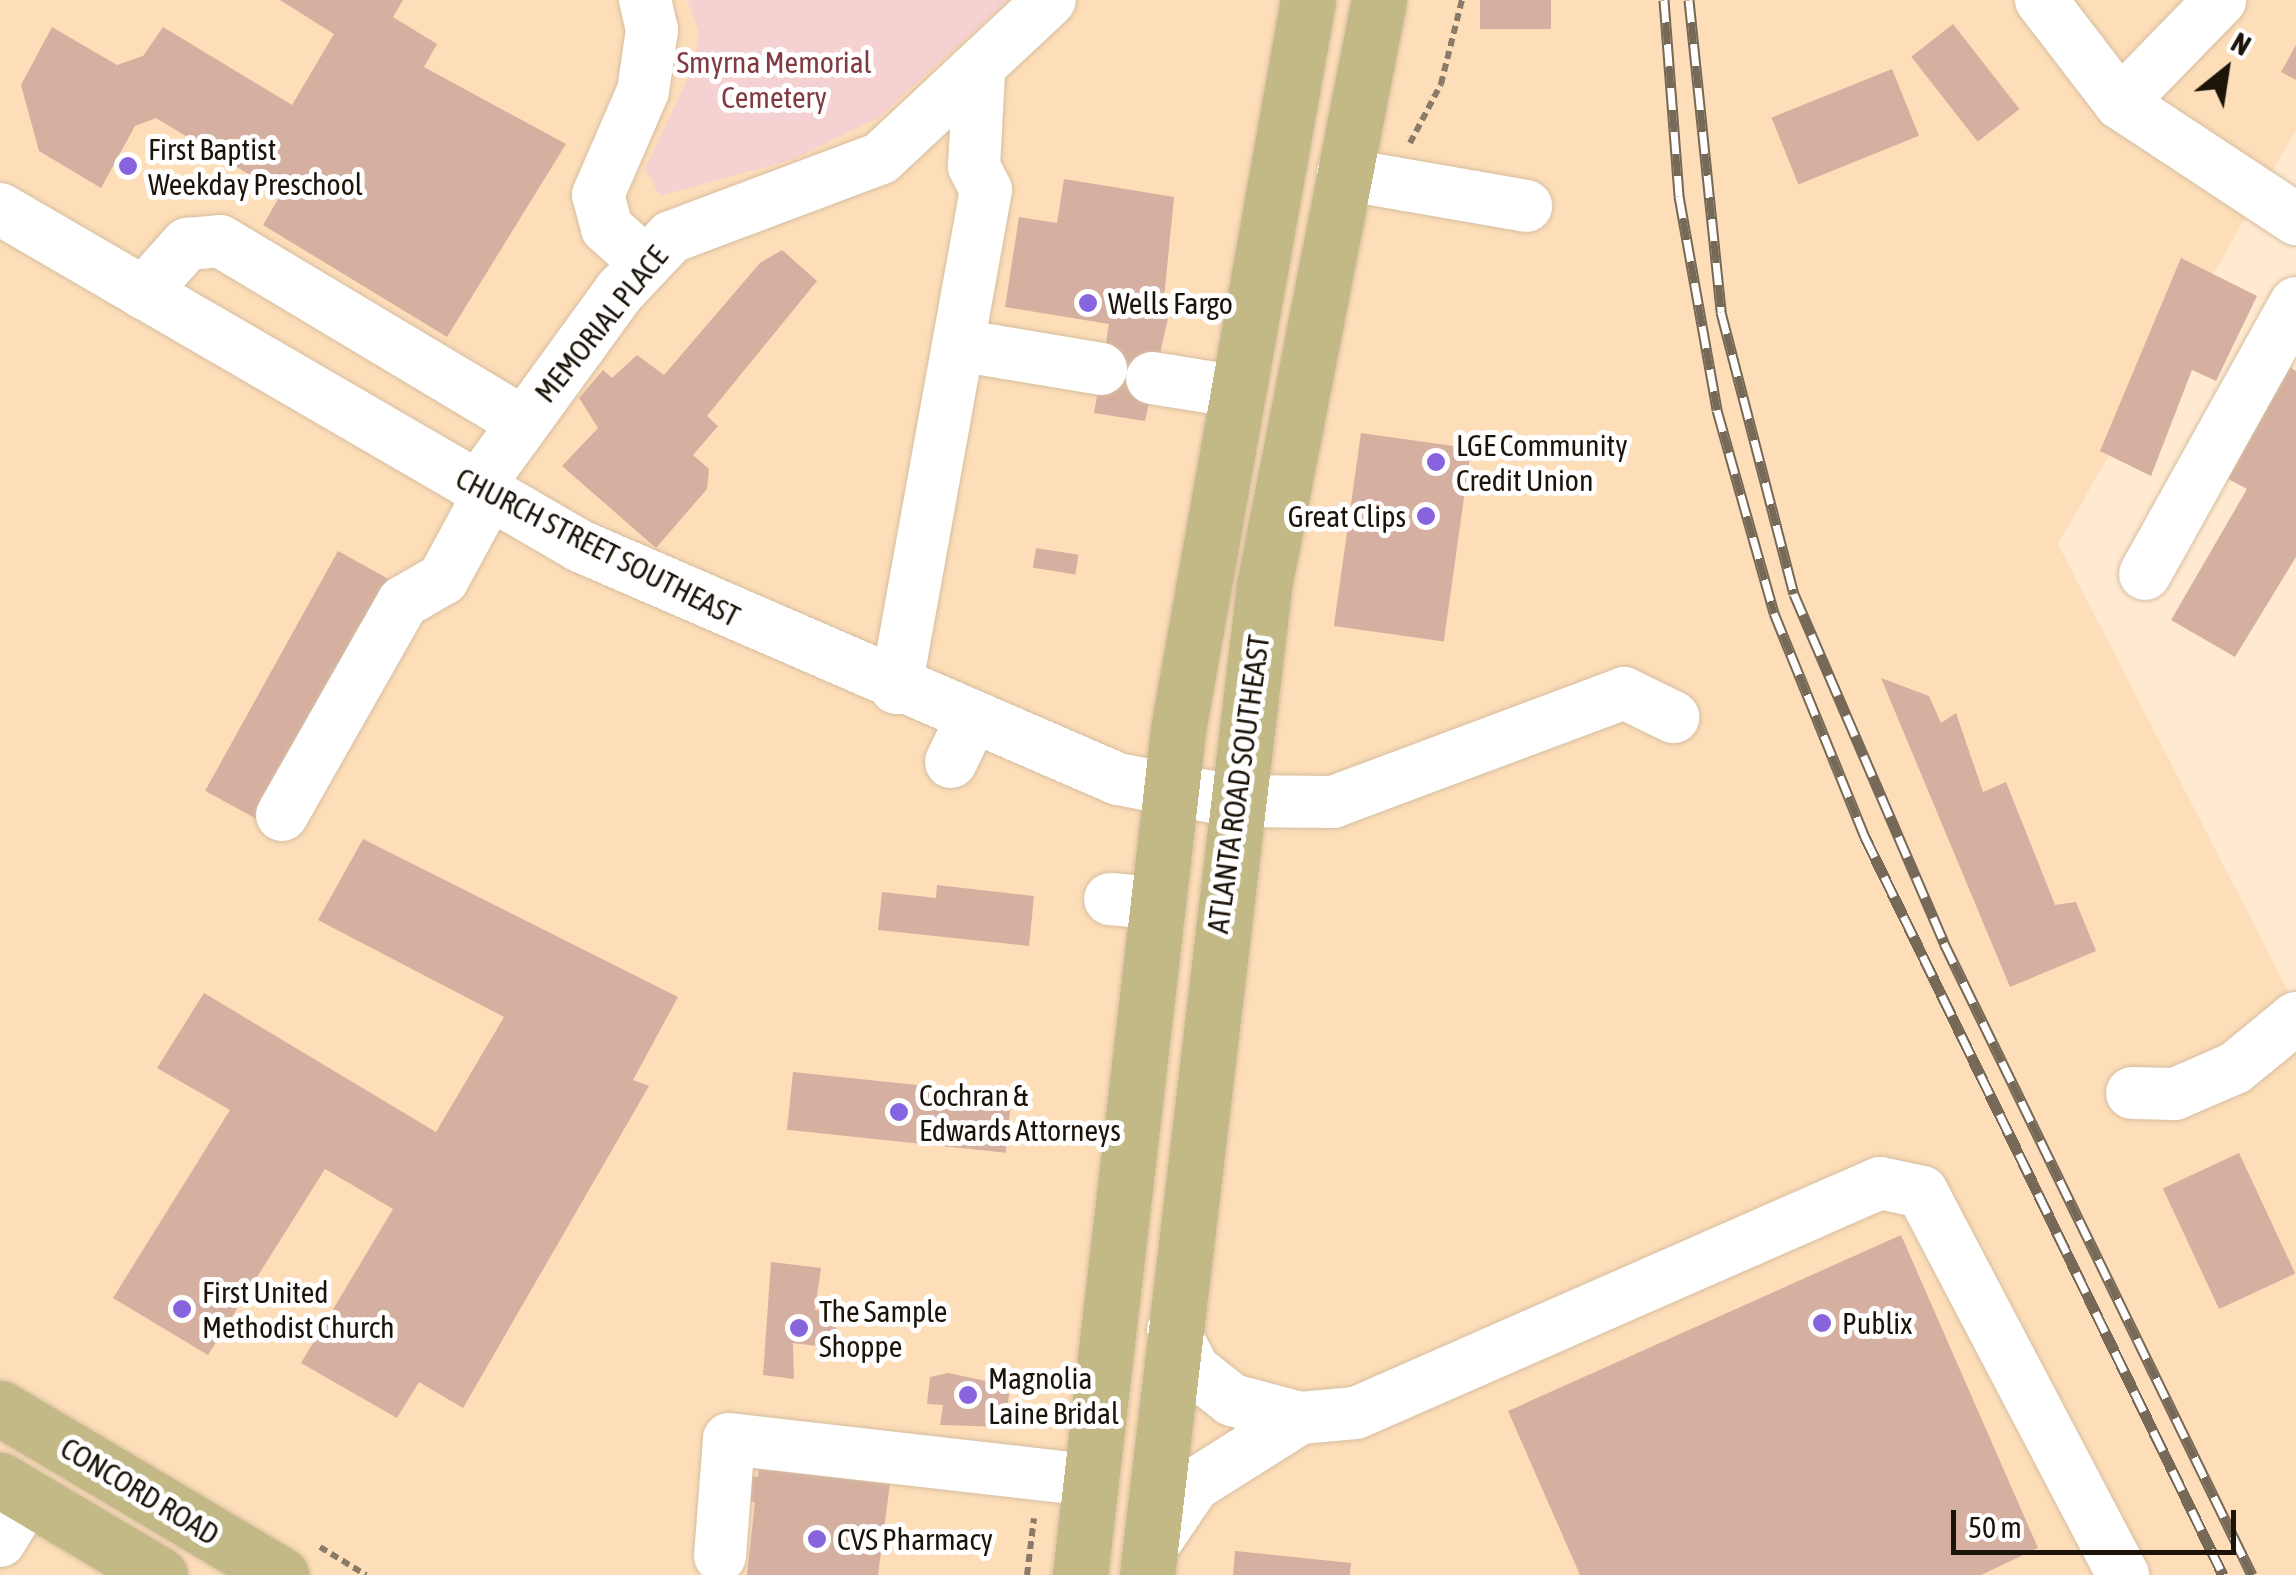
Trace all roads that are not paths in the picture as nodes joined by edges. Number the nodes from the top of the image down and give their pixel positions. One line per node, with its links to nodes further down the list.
1 (645, 0): 13 (street)
2 (1050, 0): 7 (street, MEMORIAL PLACE)
3 (1308, 0): 19 (main road)
4 (1379, 0): 9 (main road, ATLANTA ROAD SOUTHEAST)
5 (2041, 0): 8 (street)
6 (2220, 0): 8 (street)
7 (979, 74): 13 (street, MEMORIAL PLACE); 16 (street)
8 (2120, 103): 12 (street)
9 (1343, 174): 10 (street); 26 (main road, ATLANTA ROAD SOUTHEAST)
10 (1526, 206)
11 (0, 209): 14 (street, CHURCH STREET SOUTHEAST)
12 (2296, 219)
13 (644, 261): 20 (street, MEMORIAL PLACE)
14 (142, 293): 20 (street); 21 (street, CHURCH STREET SOUTHEAST)
15 (2296, 304): 22 (street)
16 (958, 345): 17 (street); 23 (street)
17 (1101, 369)
18 (1152, 378): 19 (street)
19 (1233, 391): 25 (main road)
20 (522, 422): 21 (street, MEMORIAL PLACE)
21 (482, 493): 23 (street, CHURCH STREET SOUTHEAST); 27 (street, MEMORIAL PLACE)
22 (2144, 574)
23 (896, 688): 25 (street, CHURCH STREET SOUTHEAST)
24 (1673, 717): 26 (street, CHURCH STREET SOUTHEAST)
25 (1170, 792): 26 (street, CHURCH STREET SOUTHEAST); 33 (main road)
26 (1233, 801): 30 (main road, ATLANTA ROAD SOUTHEAST)
27 (282, 815)
28 (2296, 1018): 29 (street)
29 (2132, 1093)
30 (1173, 1330): 32 (street); 36 (main road, ATLANTA ROAD SOUTHEAST)
31 (0, 1408): 38 (main road, CONCORD ROAD)
32 (1300, 1418): 36 (street); 40 (street)
33 (1090, 1480): 35 (street); 39 (main road)
34 (9, 1506): 37 (main road, CONCORD ROAD)
35 (720, 1556)
36 (1148, 1563)
37 (142, 1571)
38 (281, 1575)
39 (1080, 1575)
40 (2123, 1575)

